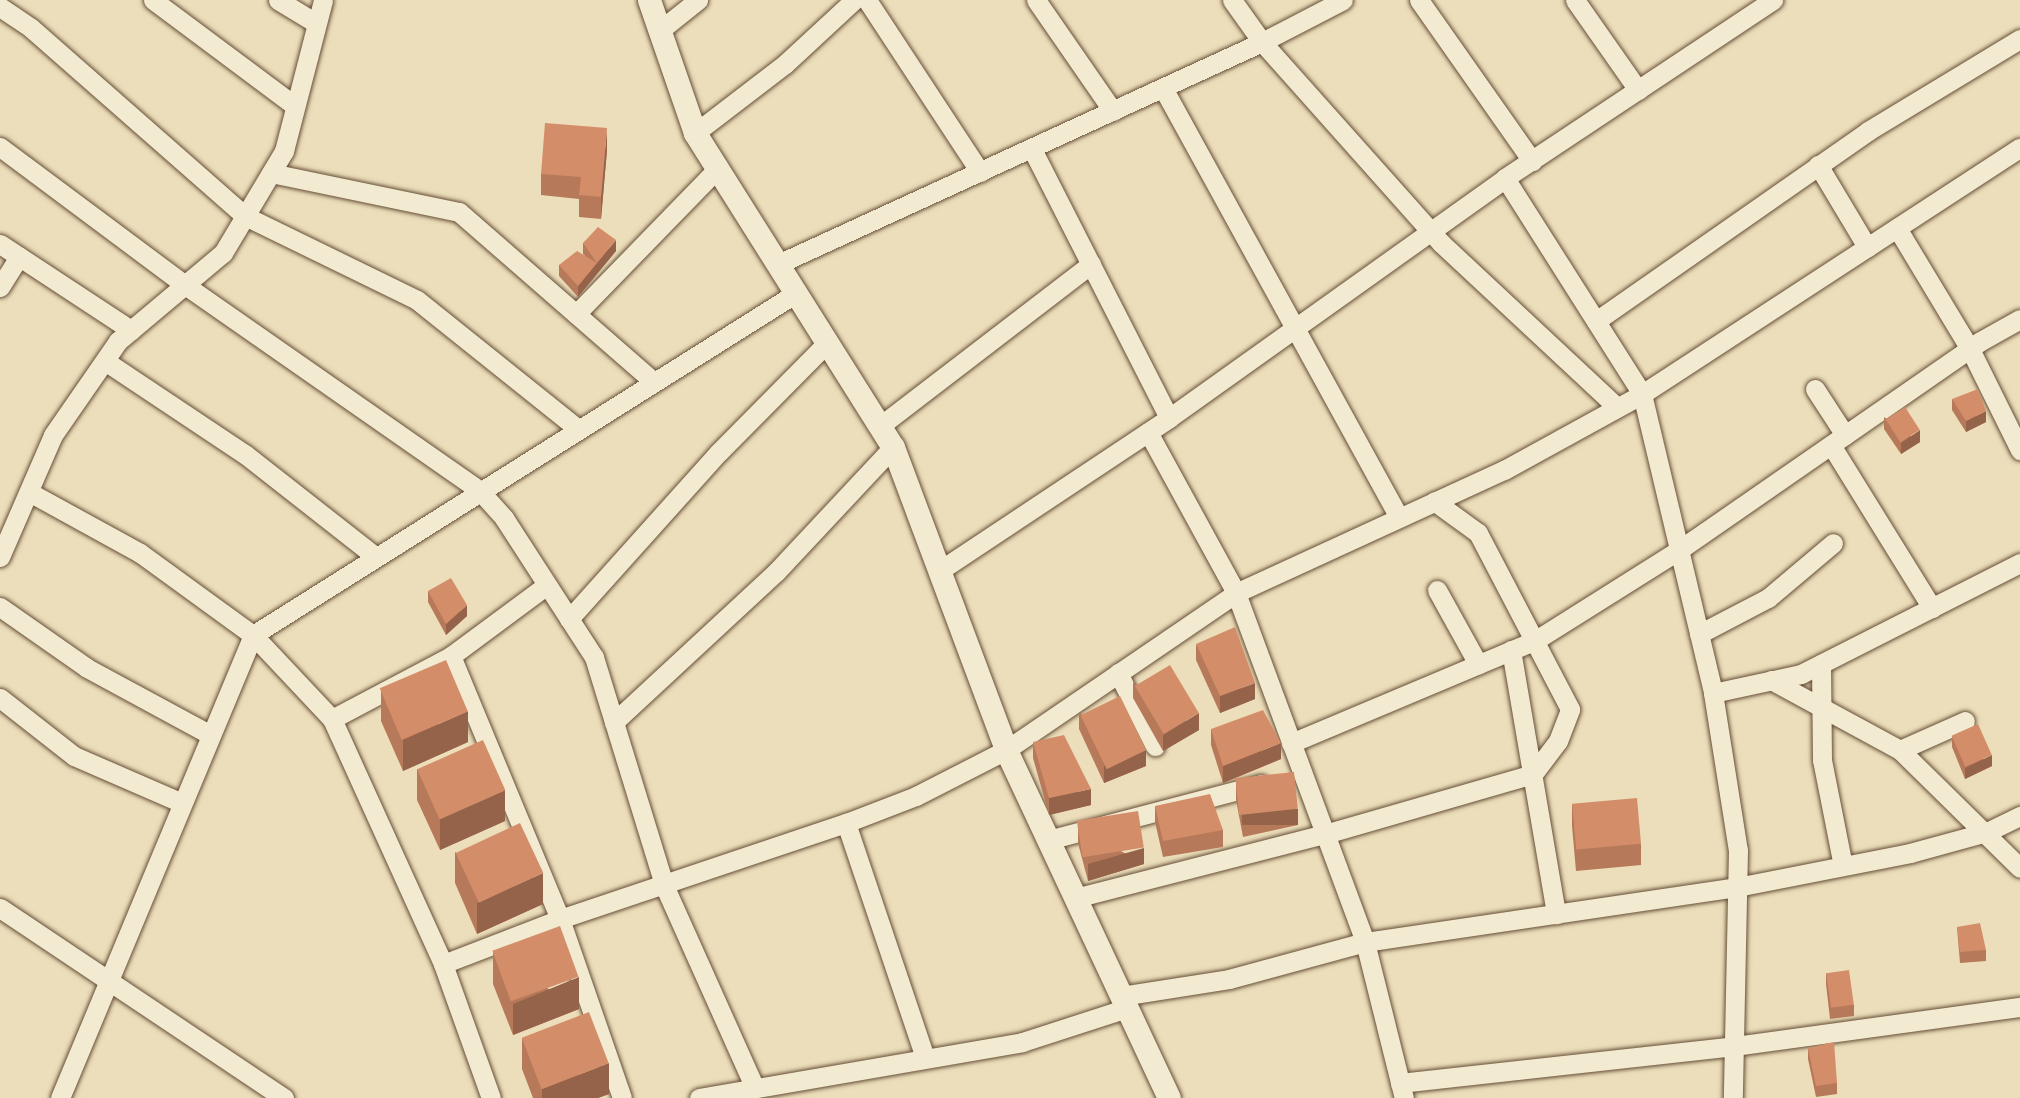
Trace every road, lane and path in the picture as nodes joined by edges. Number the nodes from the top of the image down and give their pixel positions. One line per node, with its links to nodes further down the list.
1 (153, 0): 22 (street)
2 (278, 0): 16 (street)
3 (323, 0): 16 (street)
4 (649, 0): 17 (street)
5 (698, 0): 17 (street)
6 (854, 0): 24 (street)
7 (867, 0): 31 (street)
8 (1036, 0): 23 (street)
9 (1232, 0): 19 (street)
10 (1343, 0): 19 (street)
11 (1419, 0): 28 (street)
12 (1575, 0): 21 (street)
13 (1773, 0): 15 (street)
14 (0, 7): 34 (street)
15 (1750, 7): 21 (street)
16 (316, 23): 22 (street)
17 (660, 31): 24 (street)
18 (2020, 39): 29 (street)
19 (1262, 42): 20 (street); 36 (street)
20 (1163, 88): 23 (street); 48 (street)
21 (1638, 90): 28 (street)
22 (295, 106): 32 (street)
23 (1113, 111): 27 (street)
24 (695, 133): 30 (street)
25 (0, 147): 42 (street)
26 (2020, 148): 35 (street)
27 (1032, 149): 31 (street); 41 (street)
28 (1532, 161): 33 (street)
29 (1818, 165): 38 (street); 47 (street)
30 (718, 168): 40 (street); 45 (street)
31 (980, 172): 40 (street)
32 (271, 173): 34 (street); 45 (street)
33 (1505, 178): 36 (street); 47 (street)
34 (245, 216): 42 (street); 59 (street)
35 (1897, 228): 38 (street); 51 (street)
36 (1432, 230): 48 (street); 56 (street)
37 (0, 244): 39 (street)
38 (1867, 247): 55 (street)
39 (19, 256): 43 (street); 49 (street)
40 (778, 264): 44 (street)
41 (1091, 264): 57 (street); 58 (street)
42 (186, 285): 49 (street); 64 (street)
43 (0, 288)
44 (796, 293): 50 (street); 53 (street)
45 (576, 314): 53 (street)
46 (2020, 319): 51 (street)
47 (1596, 321): 55 (street)
48 (1296, 328): 57 (street); 67 (street)
49 (131, 330): 52 (street)
50 (827, 342): 58 (street); 79 (street)
51 (1970, 349): 61 (street); 63 (street)
52 (105, 361): 65 (street); 71 (street)
53 (653, 381): 59 (street)
54 (1815, 389): 61 (street)
55 (1642, 394): 56 (street); 69 (street)
56 (1617, 407): 66 (street)
57 (1169, 418): 60 (street)
58 (880, 426): 62 (street)
59 (577, 428): 64 (street)
60 (1148, 432): 73 (street); 76 (street)
61 (1838, 440): 69 (street); 78 (street)
62 (893, 447): 73 (street); 94 (street)
63 (2020, 450)
64 (479, 490): 71 (street); 74 (street)
65 (29, 492): 70 (street); 81 (street)
66 (1434, 500): 67 (street); 82 (street)
67 (1398, 516): 76 (street)
68 (1833, 543): 80 (street)
69 (1679, 550): 80 (street); 82 (street)
70 (0, 556)
71 (375, 556): 81 (street)
72 (2020, 563): 78 (street)
73 (939, 571): 98 (street)
74 (547, 585): 79 (street); 84 (street)
75 (1437, 590): 85 (street)
76 (1236, 593): 87 (street); 96 (street)
77 (0, 607): 95 (street)
78 (1932, 608): 86 (street)
79 (569, 619): 94 (street)
80 (1699, 634): 89 (street)
81 (253, 635): 92 (street); 95 (street)
82 (1536, 640): 83 (street); 101 (street)
83 (1511, 650): 85 (street); 101 (street)
84 (451, 656): 92 (street); 115 (street)
85 (1478, 664): 96 (street)
86 (1821, 664): 88 (street); 91 (street)
87 (1118, 673): 97 (street); 98 (street)
88 (1771, 680): 89 (street); 91 (street)
89 (1713, 693): 111 (street)
90 (0, 698): 102 (street)
91 (1822, 708): 99 (street); 108 (street)
92 (332, 719): 117 (street)
93 (1965, 721): 99 (street)
94 (614, 722): 110 (street)
95 (211, 735): 102 (street)
96 (1292, 743): 100 (street)
97 (1155, 746)
98 (1006, 750): 104 (street); 107 (street)
99 (1900, 750): 105 (street)
100 (1303, 773): 106 (street); 107 (street)
101 (1533, 774): 106 (street); 114 (street)
102 (182, 803): 118 (street)
103 (2020, 816): 105 (street)
104 (846, 823): 110 (street); 122 (street)
105 (1987, 832): 108 (street); 109 (street)
106 (1325, 834): 112 (street); 116 (street)
107 (1048, 840): 112 (street)
108 (1843, 866): 111 (street)
109 (2020, 868)
110 (664, 885): 115 (street); 123 (street)
111 (1737, 887): 114 (street); 121 (street)
112 (1075, 898): 119 (street)
113 (0, 908): 118 (street)
114 (1556, 914): 116 (street)
115 (560, 919): 117 (street); 128 (street)
116 (1365, 942): 119 (street); 124 (street)
117 (443, 964): 127 (street)
118 (108, 980): 125 (street); 126 (street)
119 (1124, 1002): 122 (street); 130 (street)
120 (2020, 1007): 121 (street)
121 (1734, 1046): 124 (street); 131 (street)
122 (925, 1058): 123 (street)
123 (754, 1086): 129 (street)
124 (1402, 1090)
125 (60, 1098)
126 (284, 1098)
127 (491, 1098)
128 (622, 1098)
129 (699, 1098)
130 (1169, 1098)
131 (1732, 1098)

